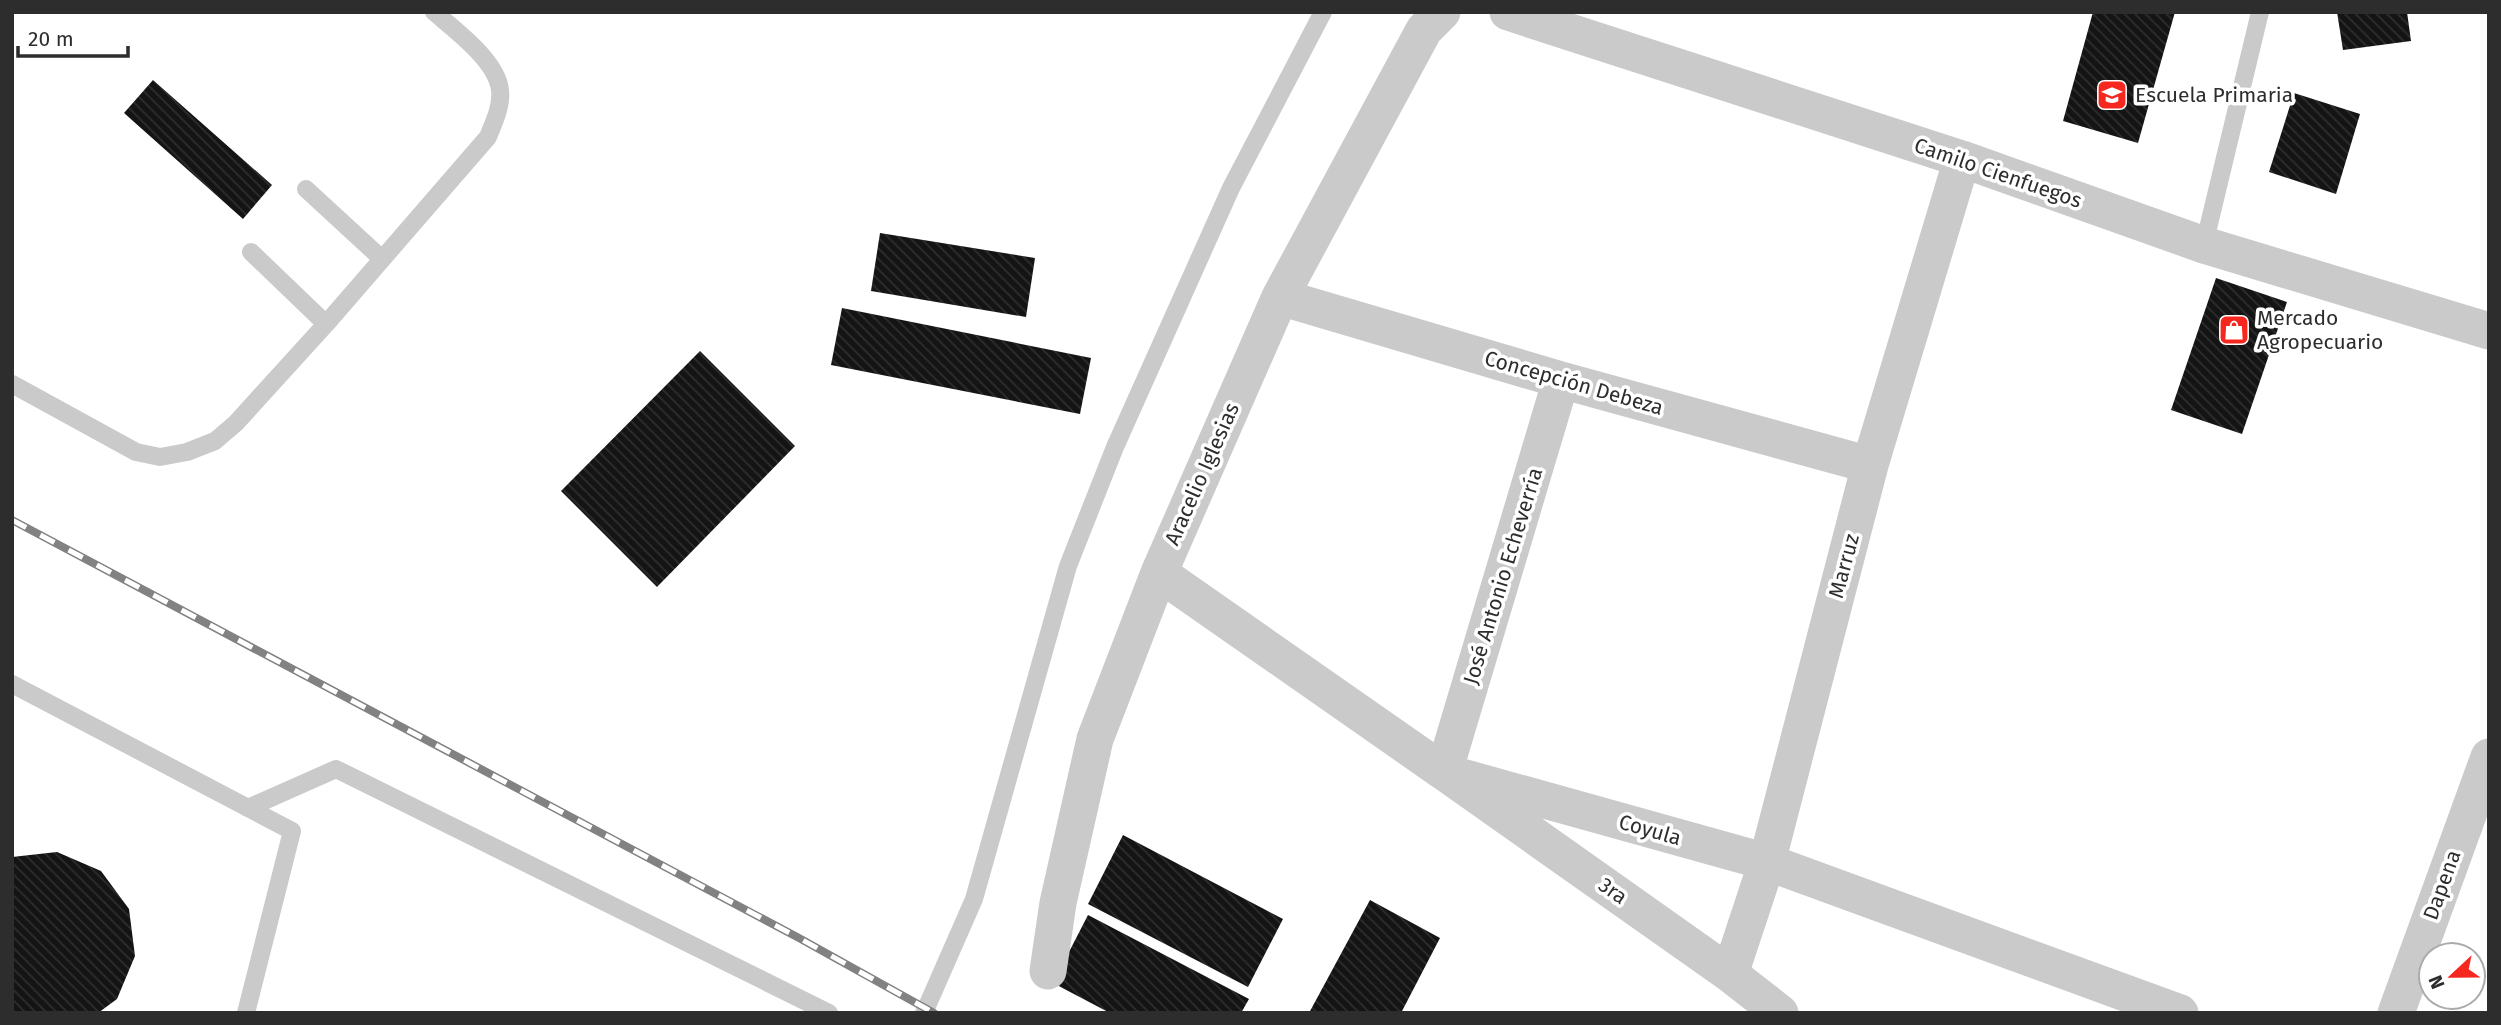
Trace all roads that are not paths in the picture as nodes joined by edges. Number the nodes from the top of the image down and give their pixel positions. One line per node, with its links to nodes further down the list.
1 (434, 12): 10 (lane)
2 (1323, 12): 27 (lane)
3 (1442, 12): 11 (street, Aracelio Iglesias)
4 (1508, 12): 6 (street, Camilo Cienfuegos)
5 (2260, 12): 8 (lane)
6 (1962, 159): 8 (street, Camilo Cienfuegos); 16 (street, Marruz)
7 (306, 189): 10 (lane)
8 (2204, 245): 13 (street, Camilo Cienfuegos)
9 (251, 253): 12 (lane)
10 (382, 258): 12 (lane)
11 (1280, 297): 14 (street, Concepción Debeza); 17 (street, Aracelio Iglesias)
12 (326, 324): 15 (lane)
13 (2489, 331)
14 (1562, 380): 16 (street, Concepción Debeza); 20 (street, José Antonio Echeverría)
15 (12, 384)
16 (1870, 465): 22 (street, Marruz)
17 (1160, 573): 20 (street, Coyula); 23 (street, Aracelio Iglesias)
18 (12, 684): 21 (lane)
19 (2489, 757): 30 (street, Dapena)
20 (1444, 772): 22 (street, Coyula); 24 (street, 3ra)
21 (248, 808): 25 (lane); 26 (lane)
22 (1767, 862): 24 (street, Marruz); 29 (street, Coyula)
23 (1048, 971)
24 (1730, 974): 28 (street, 3ra)
25 (246, 1013)
26 (830, 1013)
27 (924, 1013)
28 (1780, 1013)
29 (2179, 1013)
30 (2396, 1013)

